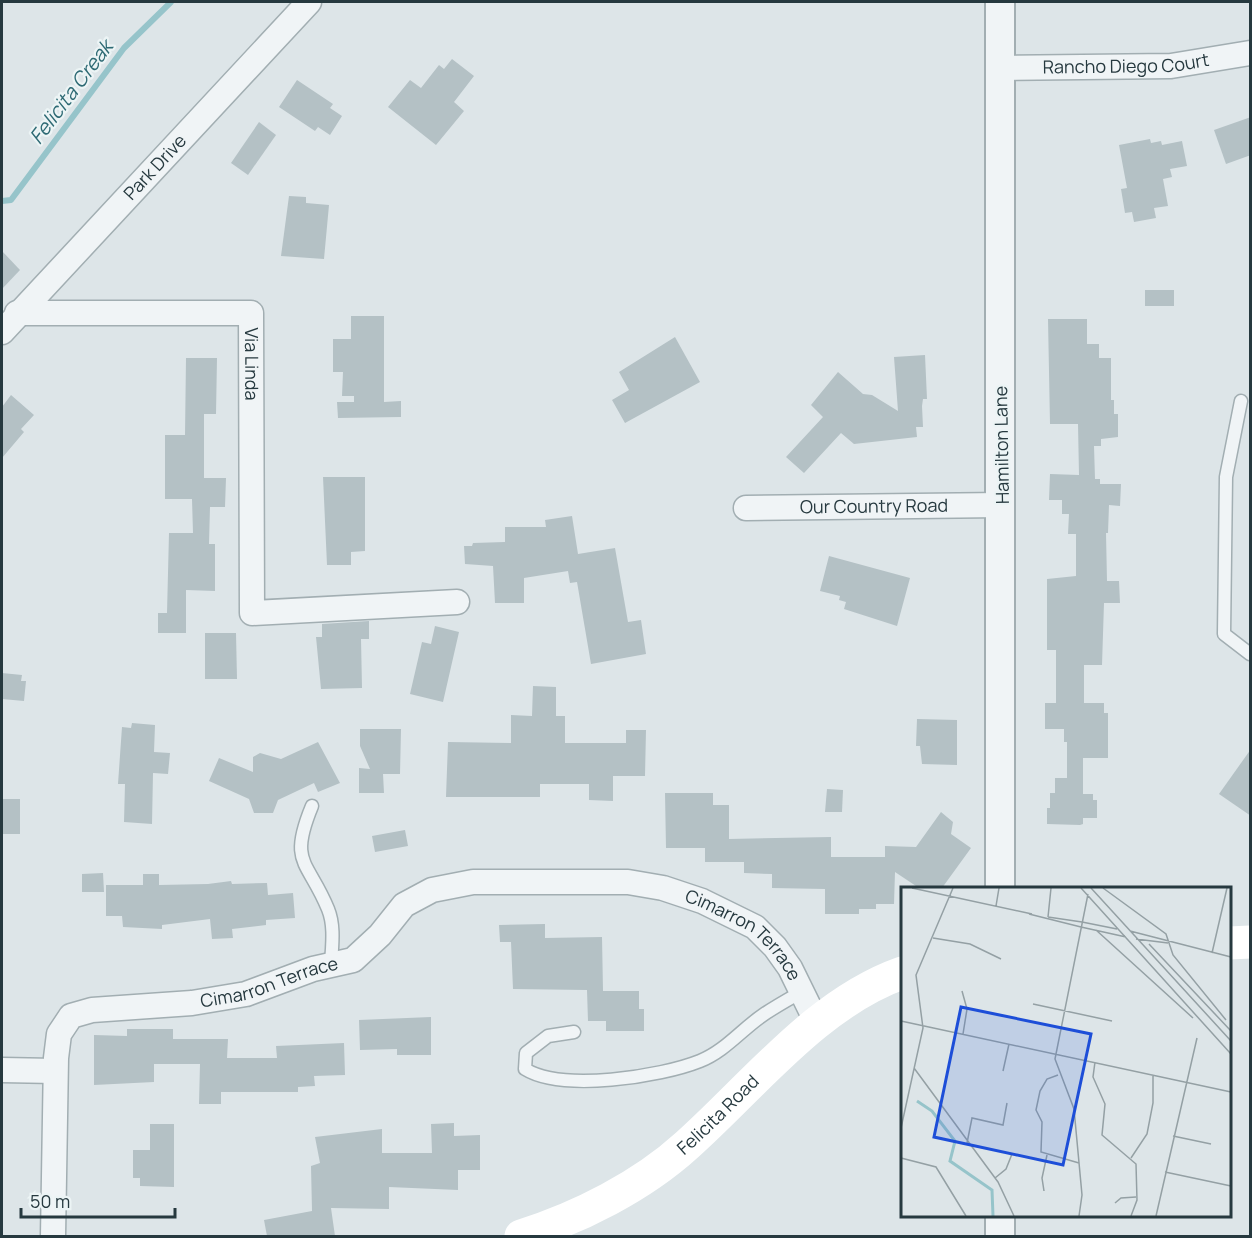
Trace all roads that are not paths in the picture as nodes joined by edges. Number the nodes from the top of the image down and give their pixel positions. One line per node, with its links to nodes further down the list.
1 (309, 2): 5 (street, Park Drive)
2 (1000, 2): 4 (street, Hamilton Lane)
3 (1251, 53): 4 (street, Rancho Diego Court)
4 (1000, 68): 8 (street, Hamilton Lane)
5 (17, 313): 6 (street, Park Drive); 10 (street, Via Linda)
6 (2, 332)
7 (1241, 401): 11 (lane)
8 (1002, 505): 9 (street, Our Country Road); 13 (street, Hamilton Lane)
9 (746, 508)
10 (457, 602)
11 (1251, 654)
12 (312, 806): 16 (lane)
13 (1000, 887)
14 (1251, 942): 15 (main road)
15 (1231, 943)
16 (331, 964): 18 (street, Cimarron Terrace); 22 (street, Cimarron Terrace)
17 (901, 974): 19 (main road, Felicita Road)
18 (803, 991): 19 (street, Cimarron Terrace); 20 (lane)
19 (817, 1023): 25 (main road, Felicita Road)
20 (574, 1032)
21 (2, 1070): 22 (street)
22 (55, 1071): 24 (street, Cimarron Terrace)
23 (1000, 1217): 26 (street)
24 (53, 1236)
25 (521, 1236)
26 (1000, 1236)

